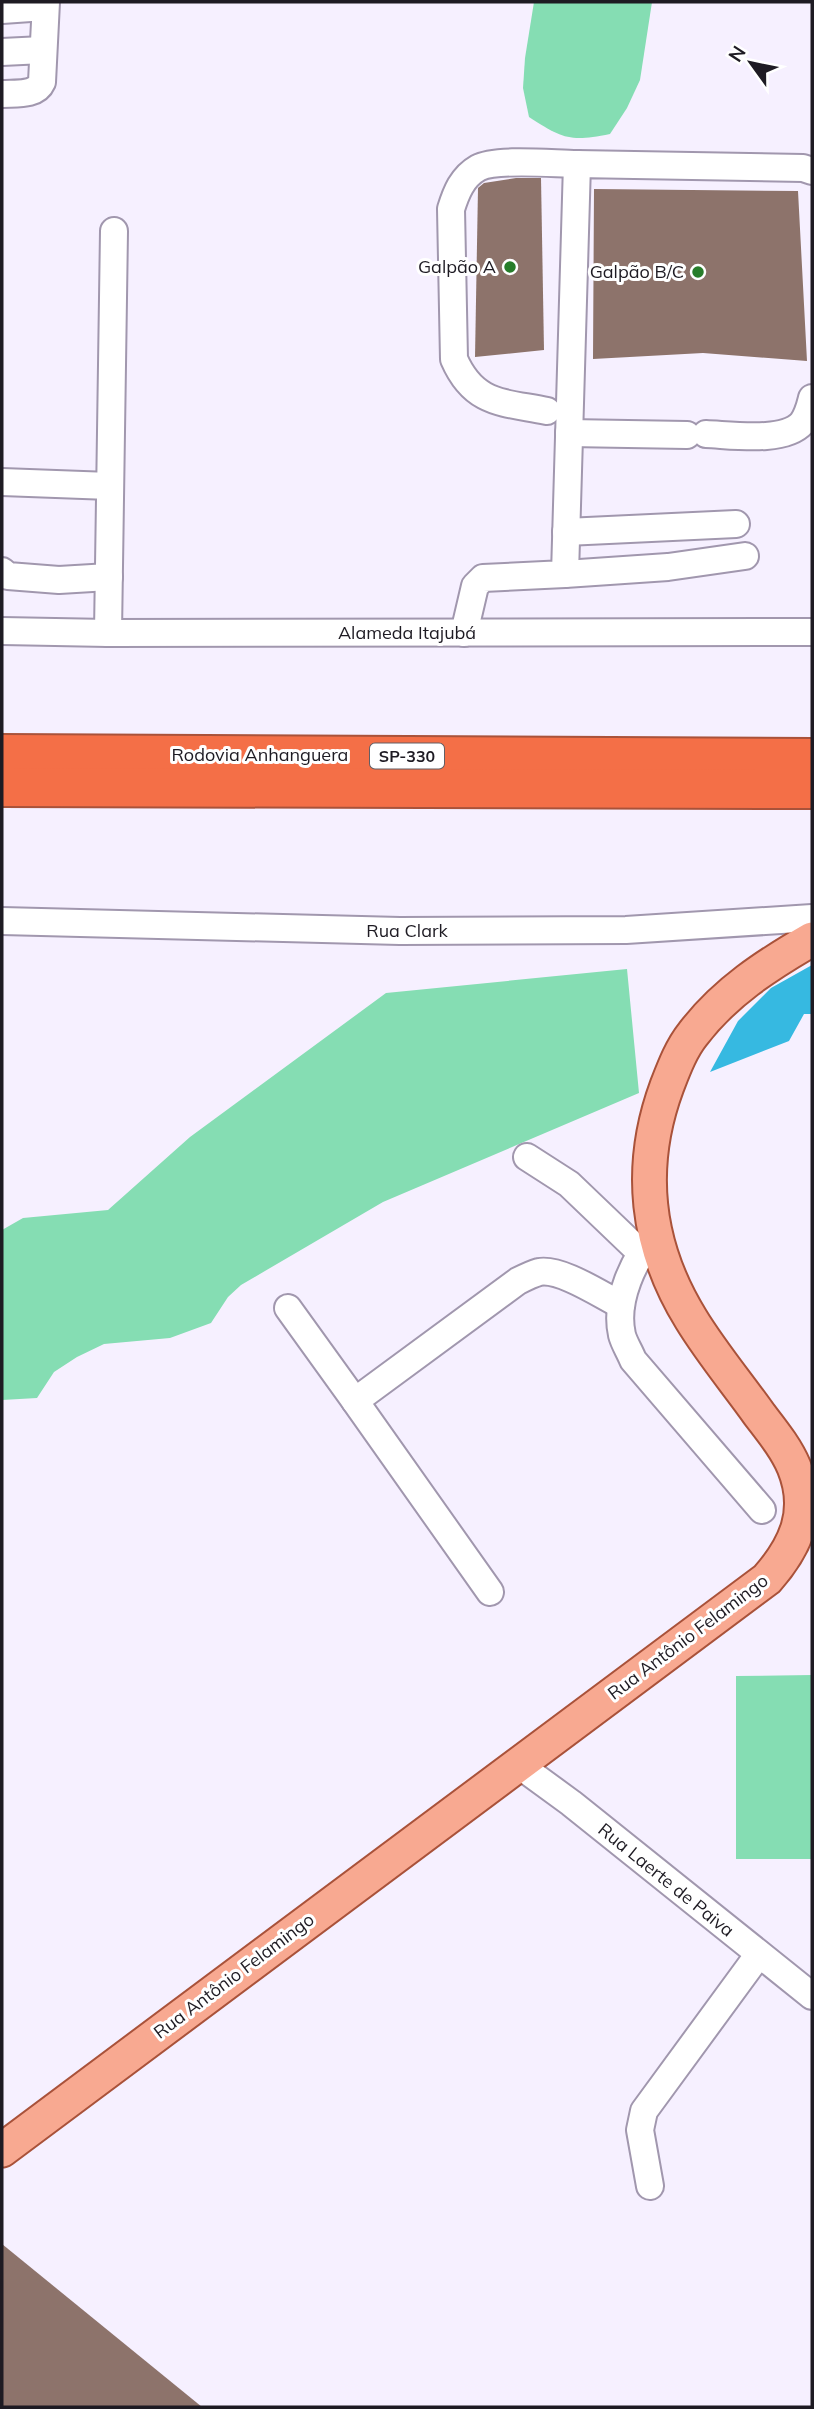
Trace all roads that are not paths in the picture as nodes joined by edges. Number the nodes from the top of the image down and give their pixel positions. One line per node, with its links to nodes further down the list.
1 (45, 5): 2 (street); 3 (street)
2 (2, 10)
3 (43, 50): 4 (street); 5 (street)
4 (2, 52)
5 (2, 94)
6 (578, 164): 7 (street); 10 (street); 11 (street)
7 (812, 171)
8 (114, 232): 13 (street)
9 (812, 398): 11 (street)
10 (547, 411)
11 (569, 433): 15 (street)
12 (2, 482): 13 (street)
13 (110, 486): 19 (street)
14 (736, 524): 15 (street)
15 (566, 533): 18 (street)
16 (745, 555): 18 (street)
17 (2, 571): 19 (street)
18 (565, 574): 22 (street)
19 (108, 577): 23 (street)
20 (2, 631): 23 (street, Alameda Itajubá)
21 (812, 632): 22 (street, Alameda Itajubá)
22 (464, 633): 23 (street, Alameda Itajubá)
23 (108, 634)
24 (2, 754): 25 (highway, Rodovia Anhanguera / SP-330)
25 (812, 758)
26 (2, 787): 27 (highway, Rodovia Anhanguera / SP-330)
27 (812, 789)
28 (812, 918): 29 (street, Rua Clark)
29 (2, 921)
30 (812, 939): 32 (main road, Rua Antônio Felamingo)
31 (527, 1157): 32 (street)
32 (648, 1243): 33 (street); 36 (main road, Rua Antônio Felamingo)
33 (621, 1306): 35 (street); 37 (street)
34 (288, 1308): 35 (street)
35 (355, 1401): 38 (street)
36 (803, 1468): 39 (main road, Rua Antônio Felamingo)
37 (762, 1510)
38 (490, 1592)
39 (519, 1765): 40 (street, Rua Laerte de Paiva); 42 (main road, Rua Antônio Felamingo)
40 (758, 1954): 41 (street, Rua Laerte de Paiva); 43 (street)
41 (812, 1996)
42 (2, 2150)
43 (650, 2186)

